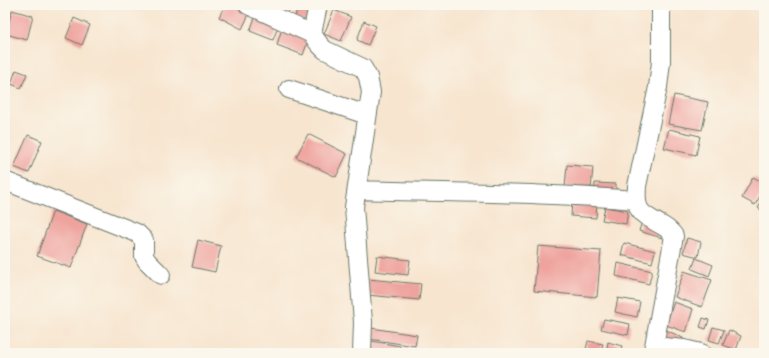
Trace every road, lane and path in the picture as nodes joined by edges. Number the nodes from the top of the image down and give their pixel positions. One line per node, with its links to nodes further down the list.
1 (248, 5): 4 (street)
2 (318, 5): 4 (street)
3 (660, 5): 9 (street)
4 (312, 34): 6 (street)
5 (289, 89): 6 (street)
6 (367, 115): 8 (street)
7 (5, 181): 10 (street)
8 (357, 190): 9 (street); 12 (street)
9 (636, 200): 11 (street)
10 (161, 275)
11 (653, 350): 13 (street)
12 (362, 353)
13 (701, 353)

